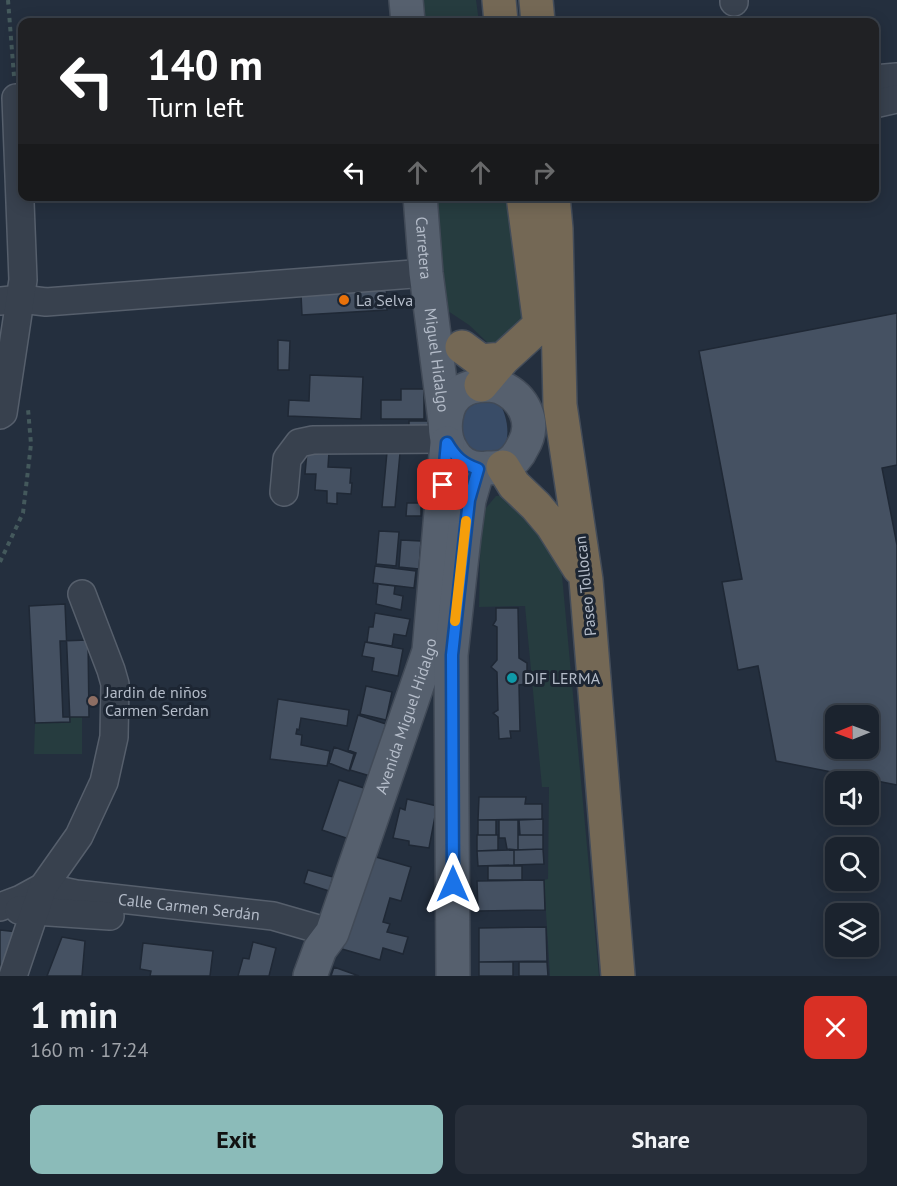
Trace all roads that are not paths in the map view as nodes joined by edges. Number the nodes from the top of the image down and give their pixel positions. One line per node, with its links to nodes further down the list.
1 (406, 0): 4 (main road)
2 (499, 0): 5 (highway)
3 (536, 0): 6 (highway)
4 (408, 18)
5 (501, 18)
6 (538, 18)
7 (897, 77): 8 (street)
8 (879, 79)
9 (16, 98): 12 (street)
10 (897, 99): 11 (street)
11 (879, 103)
12 (18, 150)
13 (20, 201): 18 (street)
14 (420, 201): 17 (main road, Carretera)
15 (524, 201): 19 (highway)
16 (553, 201): 23 (highway, Paseo Tollocan)
17 (428, 286): 18 (street); 20 (main road); 25 (main road, Miguel Hidalgo)
18 (11, 300): 24 (street)
19 (540, 325): 21 (highway); 23 (street)
20 (462, 347): 21 (highway); 22 (main road)
21 (503, 359): 22 (highway)
22 (481, 385): 25 (main road); 26 (main road)
23 (560, 405): 28 (highway, Paseo Tollocan)
24 (0, 415)
25 (446, 434): 26 (main road); 27 (street); 30 (main road, Avenida Miguel Hidalgo)
26 (491, 468): 28 (highway); 30 (main road)
27 (285, 492)
28 (586, 580): 36 (highway, Paseo Tollocan)
29 (82, 594): 31 (street)
30 (440, 653): 33 (main road, Avenida Miguel Hidalgo); 35 (main road)
31 (39, 899): 32 (street, Calle Carmen Serdán); 33 (street, Calle Carmen Serdán); 34 (street)
32 (0, 908)
33 (321, 953)
34 (12, 976)
35 (453, 976)
36 (618, 976)

